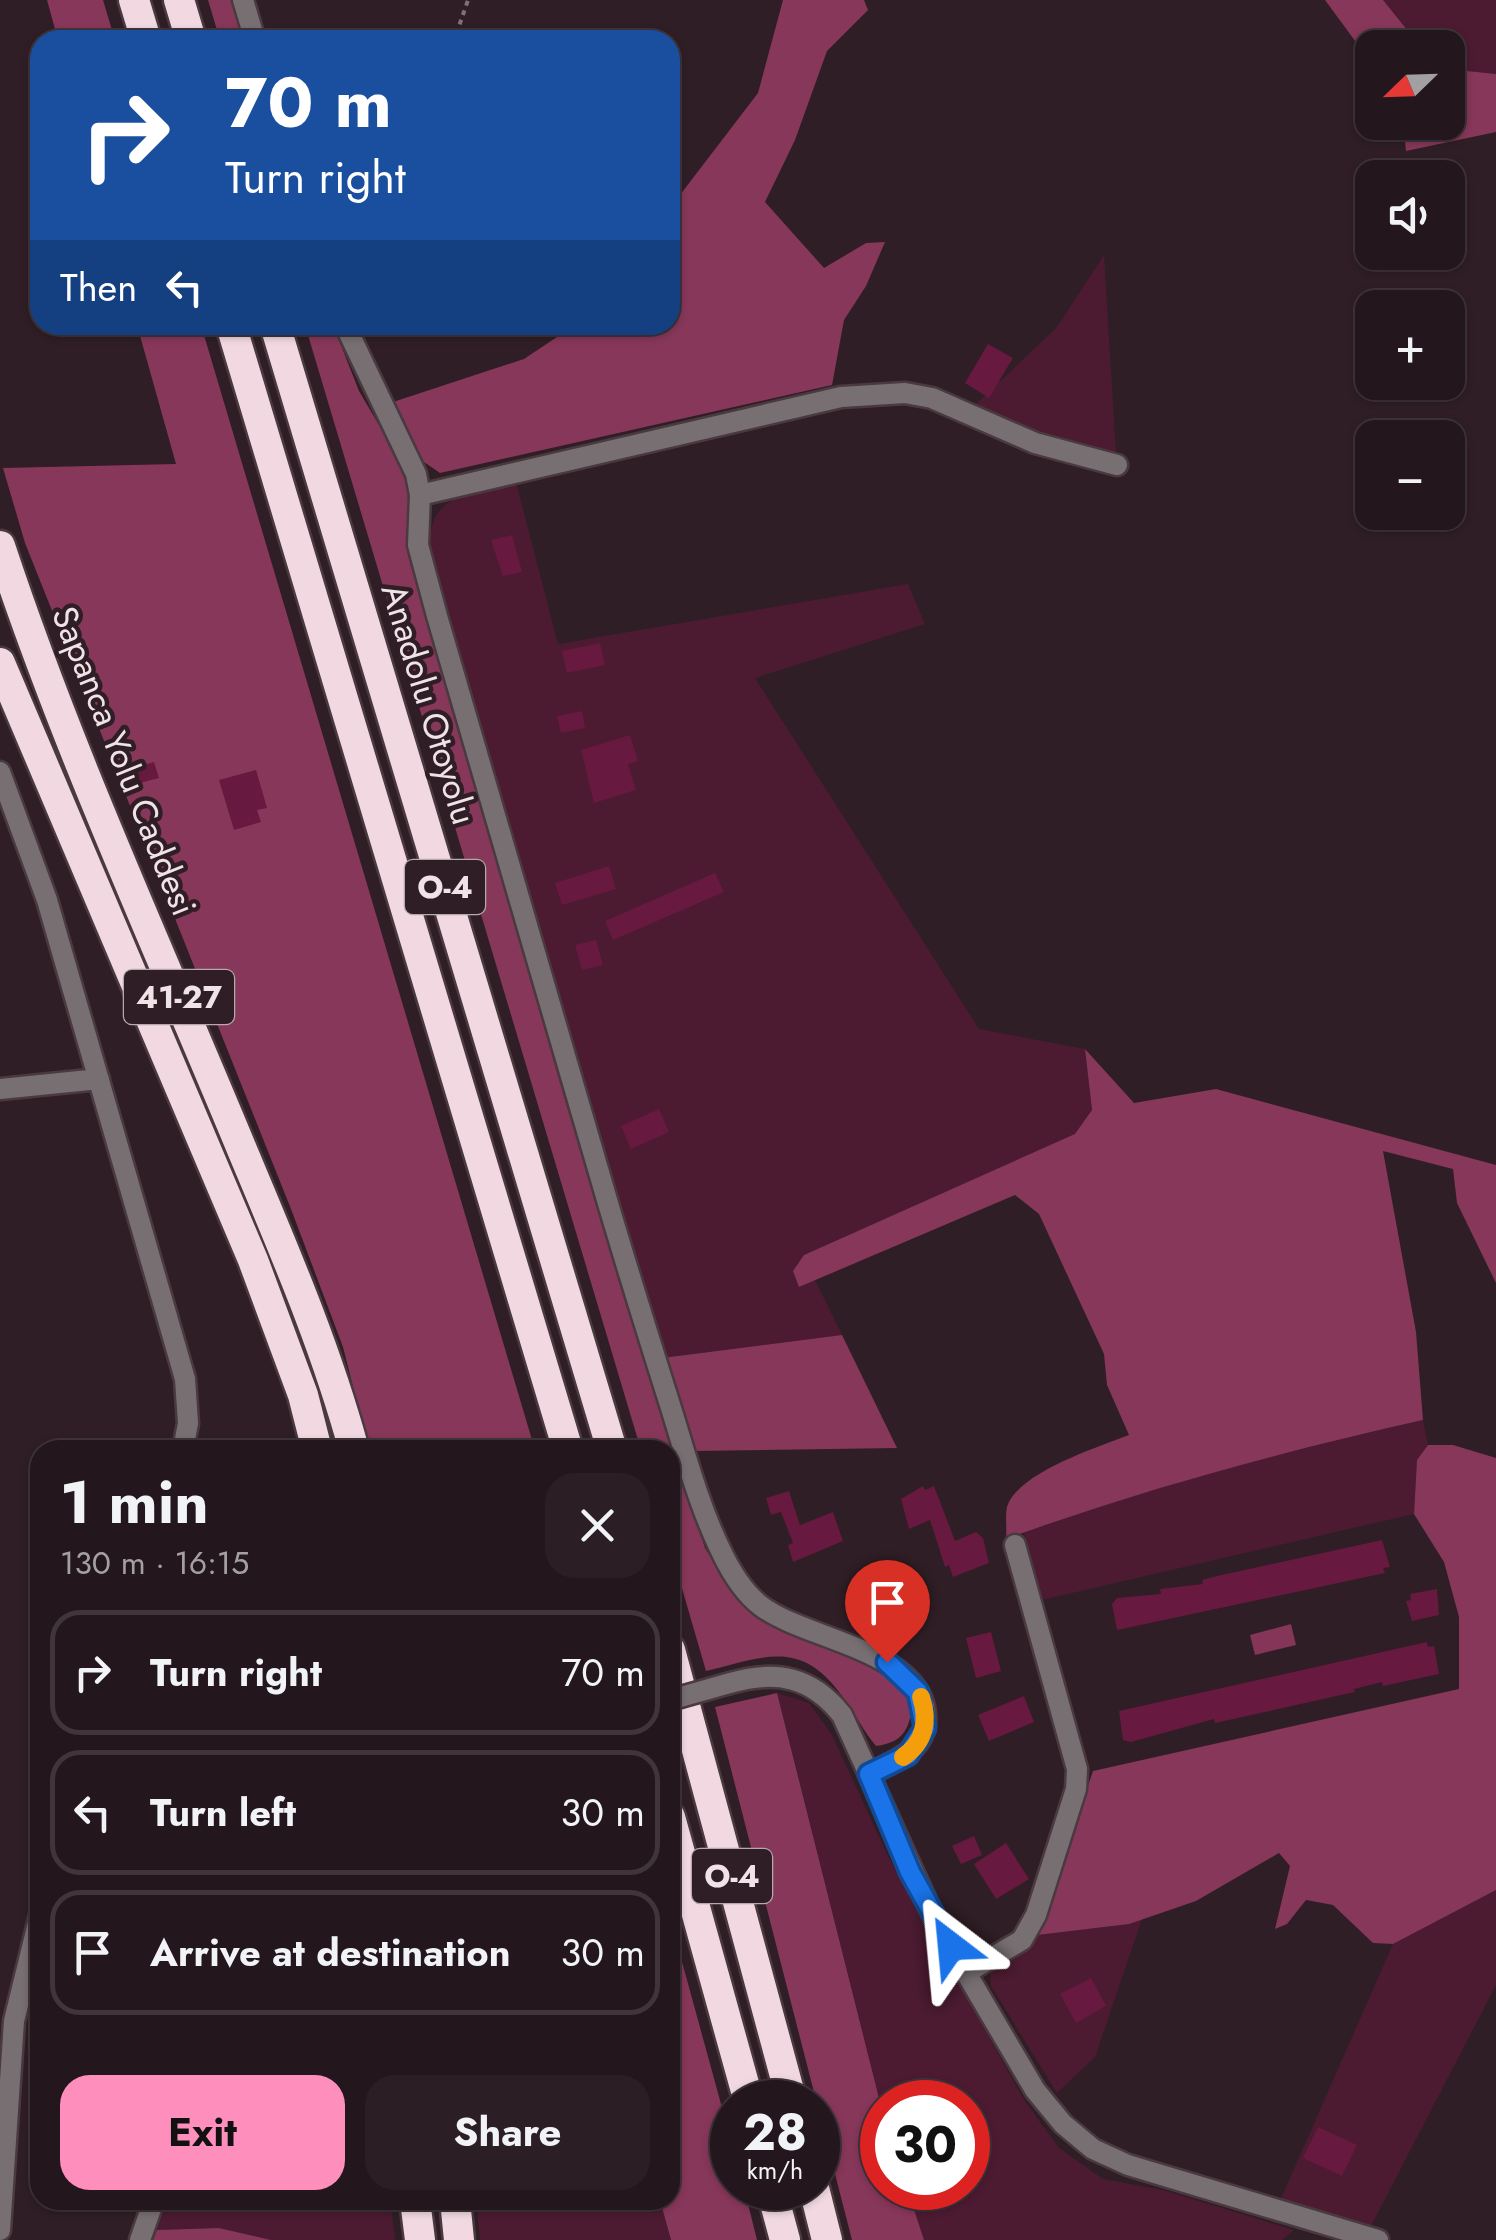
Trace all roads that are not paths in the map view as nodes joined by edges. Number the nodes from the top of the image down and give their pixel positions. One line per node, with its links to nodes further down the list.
1 (134, 0): 4 (highway)
2 (179, 0): 5 (highway)
3 (242, 0): 6 (street)
4 (143, 30)
5 (188, 30)
6 (252, 30)
7 (234, 335): 20 (highway, O-4)
8 (278, 335): 21 (highway, Anadolu Otoyolu / O-4)
9 (348, 335): 11 (street)
10 (1117, 465): 11 (street)
11 (420, 494): 25 (street)
12 (0, 546): 19 (highway, Sapanca Yolu Caddesi / 41-27)
13 (0, 663): 18 (highway)
14 (0, 772): 15 (street)
15 (99, 1079): 16 (street); 17 (street)
16 (0, 1089)
17 (185, 1440)
18 (314, 1440)
19 (351, 1440)
20 (565, 1440)
21 (609, 1440)
22 (1016, 1544): 28 (street)
23 (680, 1687): 30 (highway, O-4)
24 (680, 1697): 25 (street, bridge)
25 (869, 1774): 28 (street)
26 (680, 1853): 29 (highway, O-4)
27 (30, 1956): 36 (street)
28 (966, 1973): 42 (street)
29 (743, 2080)
30 (786, 2080)
31 (150, 2210): 37 (street)
32 (416, 2210): 38 (highway)
33 (455, 2210): 39 (highway)
34 (777, 2210): 40 (highway)
35 (820, 2210): 41 (highway)
36 (0, 2230)
37 (140, 2240)
38 (420, 2240)
39 (459, 2240)
40 (785, 2240)
41 (827, 2240)
42 (1378, 2240)

